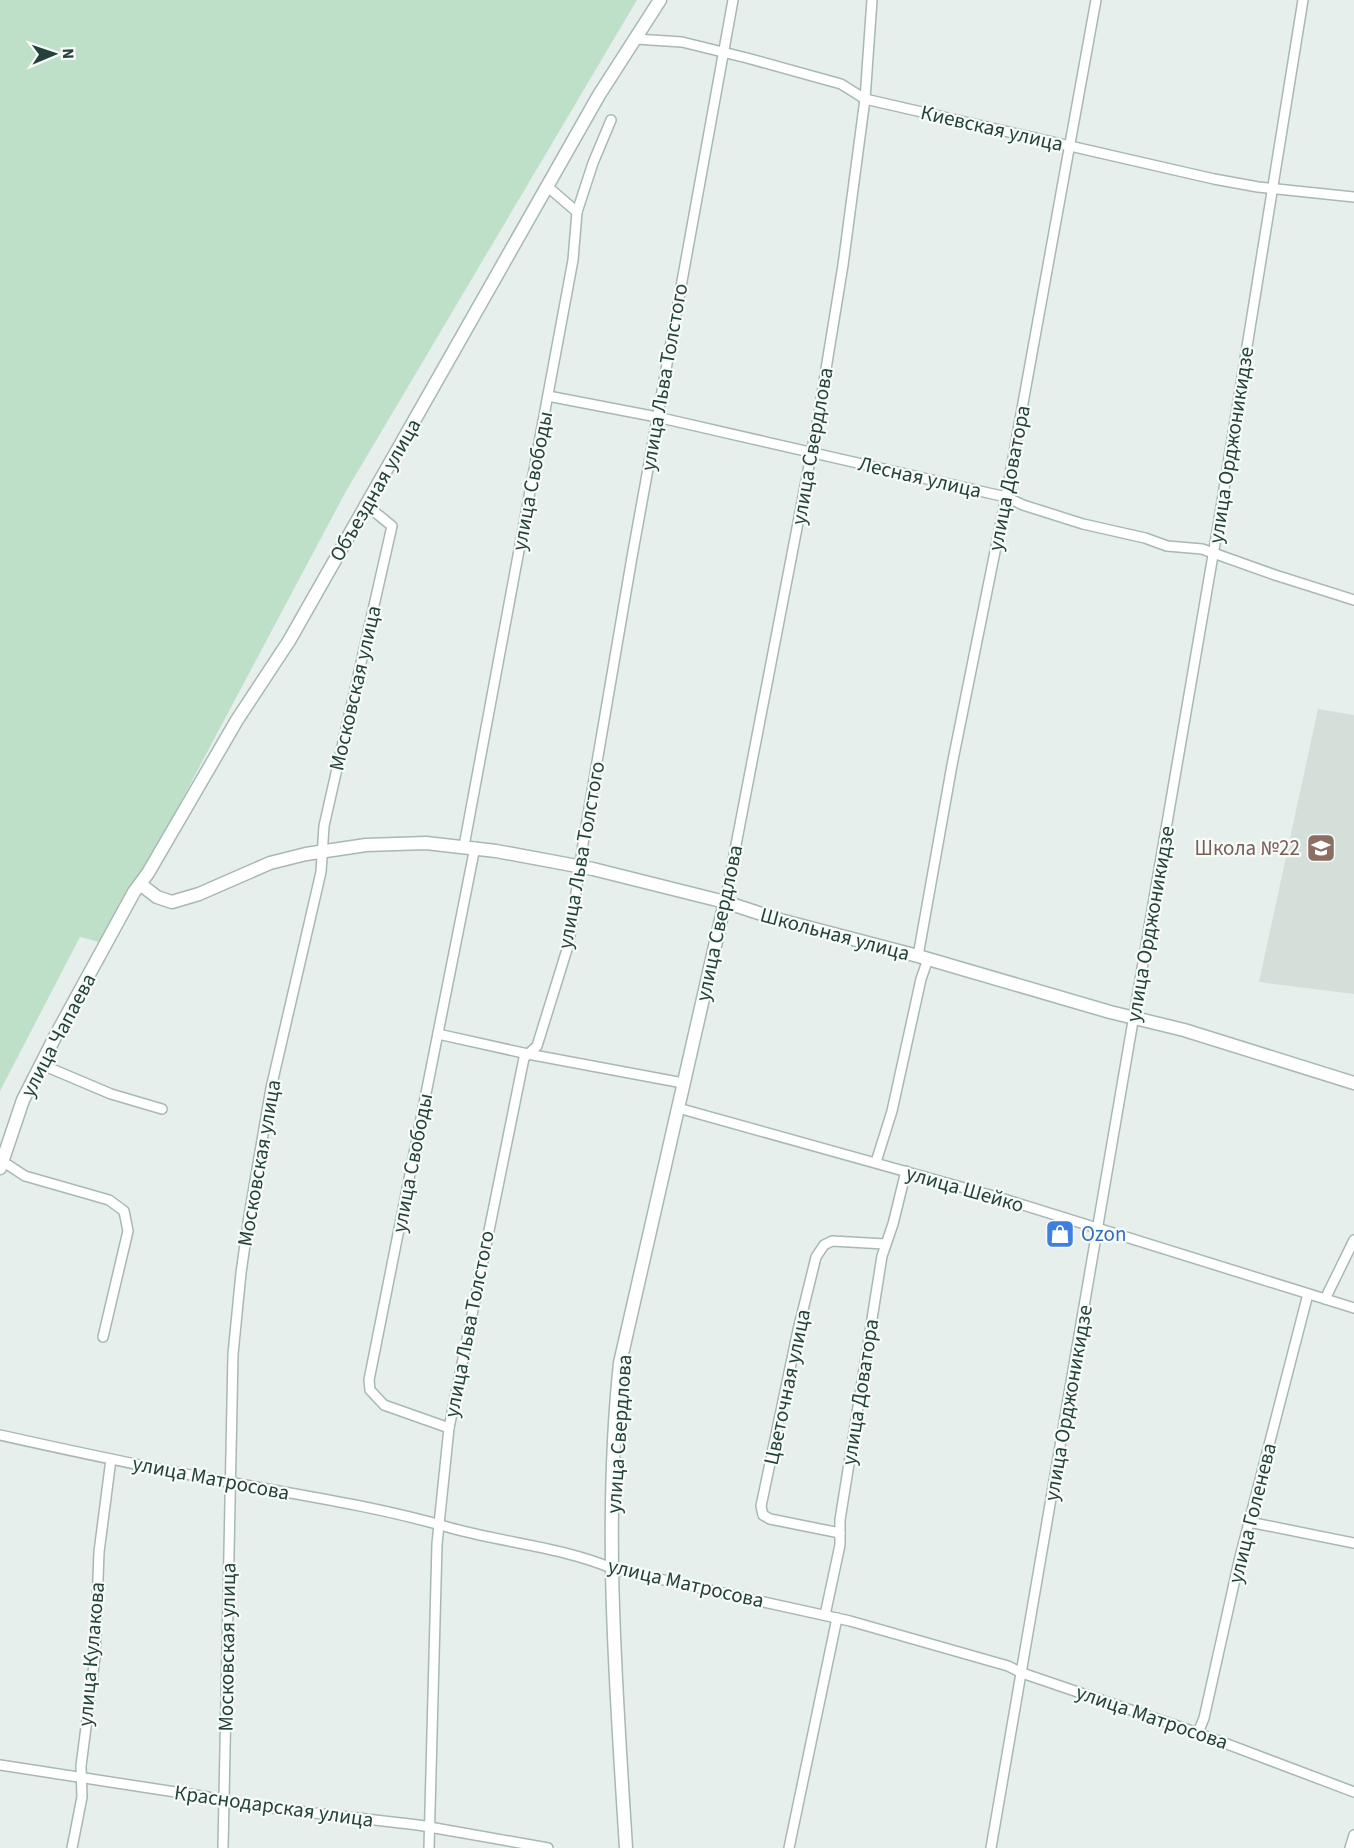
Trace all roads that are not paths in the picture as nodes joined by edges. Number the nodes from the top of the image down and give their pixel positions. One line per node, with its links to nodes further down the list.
1 (660, 0): 6 (street, Объездная улица)
2 (733, 0): 7 (street, улица Льва Толстого)
3 (872, 0): 8 (street, улица Свердлова)
4 (1096, 0): 10 (street, улица Доватора)
5 (1303, 0): 12 (street, улица Орджоникидзе)
6 (636, 39): 7 (street, Киевская улица); 11 (street, Объездная улица)
7 (724, 54): 8 (street, Киевская улица); 16 (street, улица Льва Толстого)
8 (865, 99): 10 (street, Киевская улица); 17 (street, улица Свердлова)
9 (611, 120): 14 (street, улица Свободы)
10 (1070, 146): 12 (street, Киевская улица); 18 (street, улица Доватора)
11 (548, 187): 14 (street); 19 (street, Объездная улица)
12 (1272, 188): 13 (street, Киевская улица); 20 (street, улица Орджоникидзе)
13 (1354, 197)
14 (577, 212): 15 (street, улица Свободы)
15 (548, 396): 16 (street, Лесная улица); 22 (street, улица Свободы)
16 (657, 417): 17 (street, Лесная улица); 24 (street, улица Льва Толстого)
17 (811, 453): 18 (street, Лесная улица); 26 (street, улица Свердлова)
18 (1006, 497): 20 (street, Лесная улица); 28 (street, улица Доватора)
19 (365, 504): 23 (street, Московская улица); 25 (street, Объездная улица)
20 (1213, 554): 21 (street, Лесная улица); 29 (street, улица Орджоникидзе)
21 (1354, 600)
22 (470, 847): 23 (street, Школьная улица); 24 (street, Школьная улица); 30 (street, улица Свободы)
23 (323, 851): 25 (street, Школьная улица); 50 (street, Московская улица)
24 (579, 866): 26 (street, Школьная улица); 31 (street, улица Льва Толстого)
25 (140, 884): 27 (street, Объездная улица)
26 (725, 902): 28 (street, Школьная улица); 33 (street, улица Свердлова)
27 (110, 938): 32 (street, улица Чапаева)
28 (923, 958): 29 (street, Школьная улица); 37 (street, улица Доватора)
29 (1134, 1017): 34 (street, Школьная улица); 40 (street, улица Орджоникидзе)
30 (438, 1034): 31 (street); 47 (street, улица Свободы)
31 (528, 1054): 33 (street); 47 (street, улица Льва Толстого)
32 (40, 1064): 35 (street); 38 (street, улица Чапаева)
33 (683, 1083): 36 (street, улица Свердлова)
34 (1354, 1083)
35 (162, 1108)
36 (678, 1108): 37 (street, улица Шейко); 55 (street, улица Свердлова)
37 (876, 1162): 39 (street, улица Шейко)
38 (1, 1164): 46 (street)
39 (906, 1172): 40 (street, улица Шейко); 42 (street, улица Доватора)
40 (1098, 1228): 43 (street, улица Шейко); 58 (street, улица Орджоникидзе)
41 (1354, 1240): 44 (street)
42 (885, 1244): 53 (street, улица Доватора); 53 (street, Цветочная улица)
43 (1308, 1294): 44 (street, улица Шейко); 51 (street, улица Голенева)
44 (1325, 1299): 45 (street, улица Шейко)
45 (1354, 1308)
46 (103, 1336)
47 (449, 1428): 52 (street, улица Льва Толстого)
48 (0, 1435): 49 (street, улица Матросова)
49 (111, 1459): 50 (street, улица Матросова); 61 (street, улица Кулакова)
50 (230, 1482): 52 (street, улица Матросова); 63 (street, Московская улица)
51 (1249, 1522): 54 (street); 59 (street, улица Голенева)
52 (440, 1524): 55 (street, улица Матросова); 64 (street, улица Льва Толстого)
53 (840, 1533): 56 (street, улица Доватора)
54 (1354, 1543)
55 (614, 1569): 56 (street, улица Матросова); 70 (street, улица Свердлова)
56 (825, 1614): 57 (street, улица Матросова)
57 (837, 1618): 58 (street, улица Матросова); 71 (street)
58 (1022, 1673): 59 (street, улица Матросова); 72 (street, улица Орджоникидзе)
59 (1198, 1733): 62 (street, улица Матросова)
60 (0, 1765): 61 (street, Краснодарская улица)
61 (81, 1778): 63 (street, Краснодарская улица); 66 (street, улица Кулакова)
62 (1354, 1792)
63 (224, 1801): 64 (street, Краснодарская улица); 67 (street, Московская улица)
64 (429, 1828): 68 (street, улица Льва Толстого); 69 (street, Краснодарская улица)
65 (1354, 1835): 73 (street)
66 (72, 1848)
67 (223, 1848)
68 (429, 1848)
69 (548, 1848)
70 (626, 1848)
71 (789, 1848)
72 (992, 1848)
73 (1350, 1848)

